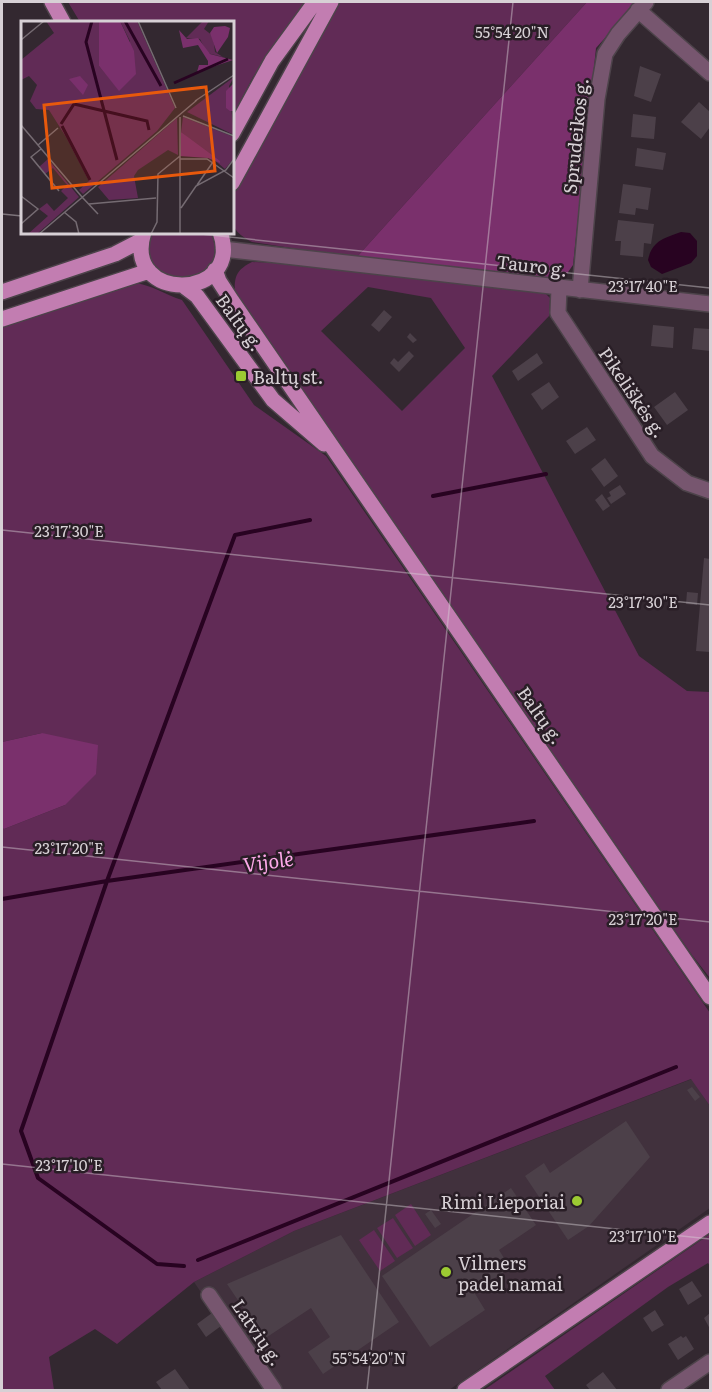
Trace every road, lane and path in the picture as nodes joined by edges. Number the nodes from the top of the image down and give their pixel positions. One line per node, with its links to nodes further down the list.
1 (52, 2): 5 (main road)
2 (315, 2): 7 (main road)
3 (331, 2): 8 (main road)
4 (642, 6): 6 (street); 16 (street, Sprudeikos g.)
5 (62, 21)
6 (711, 73)
7 (234, 130)
8 (234, 179)
9 (220, 234): 11 (main road)
10 (143, 236): 13 (main road); 17 (main road)
11 (223, 249): 12 (main road); 15 (street, Tauro g.)
12 (215, 270): 14 (main road); 20 (main road, Baltų g.)
13 (149, 271): 14 (main road); 19 (main road)
14 (185, 287): 20 (main road, Baltų g.)
15 (559, 288): 16 (street, Tauro g.); 21 (street, Pikeliškės g.)
16 (580, 290): 18 (street, Tauro g.)
17 (2, 292)
18 (711, 304)
19 (2, 319)
20 (338, 455): 22 (main road, Baltų g.)
21 (711, 491)
22 (711, 997)
23 (711, 1223): 27 (main road)
24 (209, 1295): 26 (street, Latvių g.)
25 (711, 1362): 28 (street)
26 (274, 1390)
27 (465, 1390)
28 (669, 1390)

